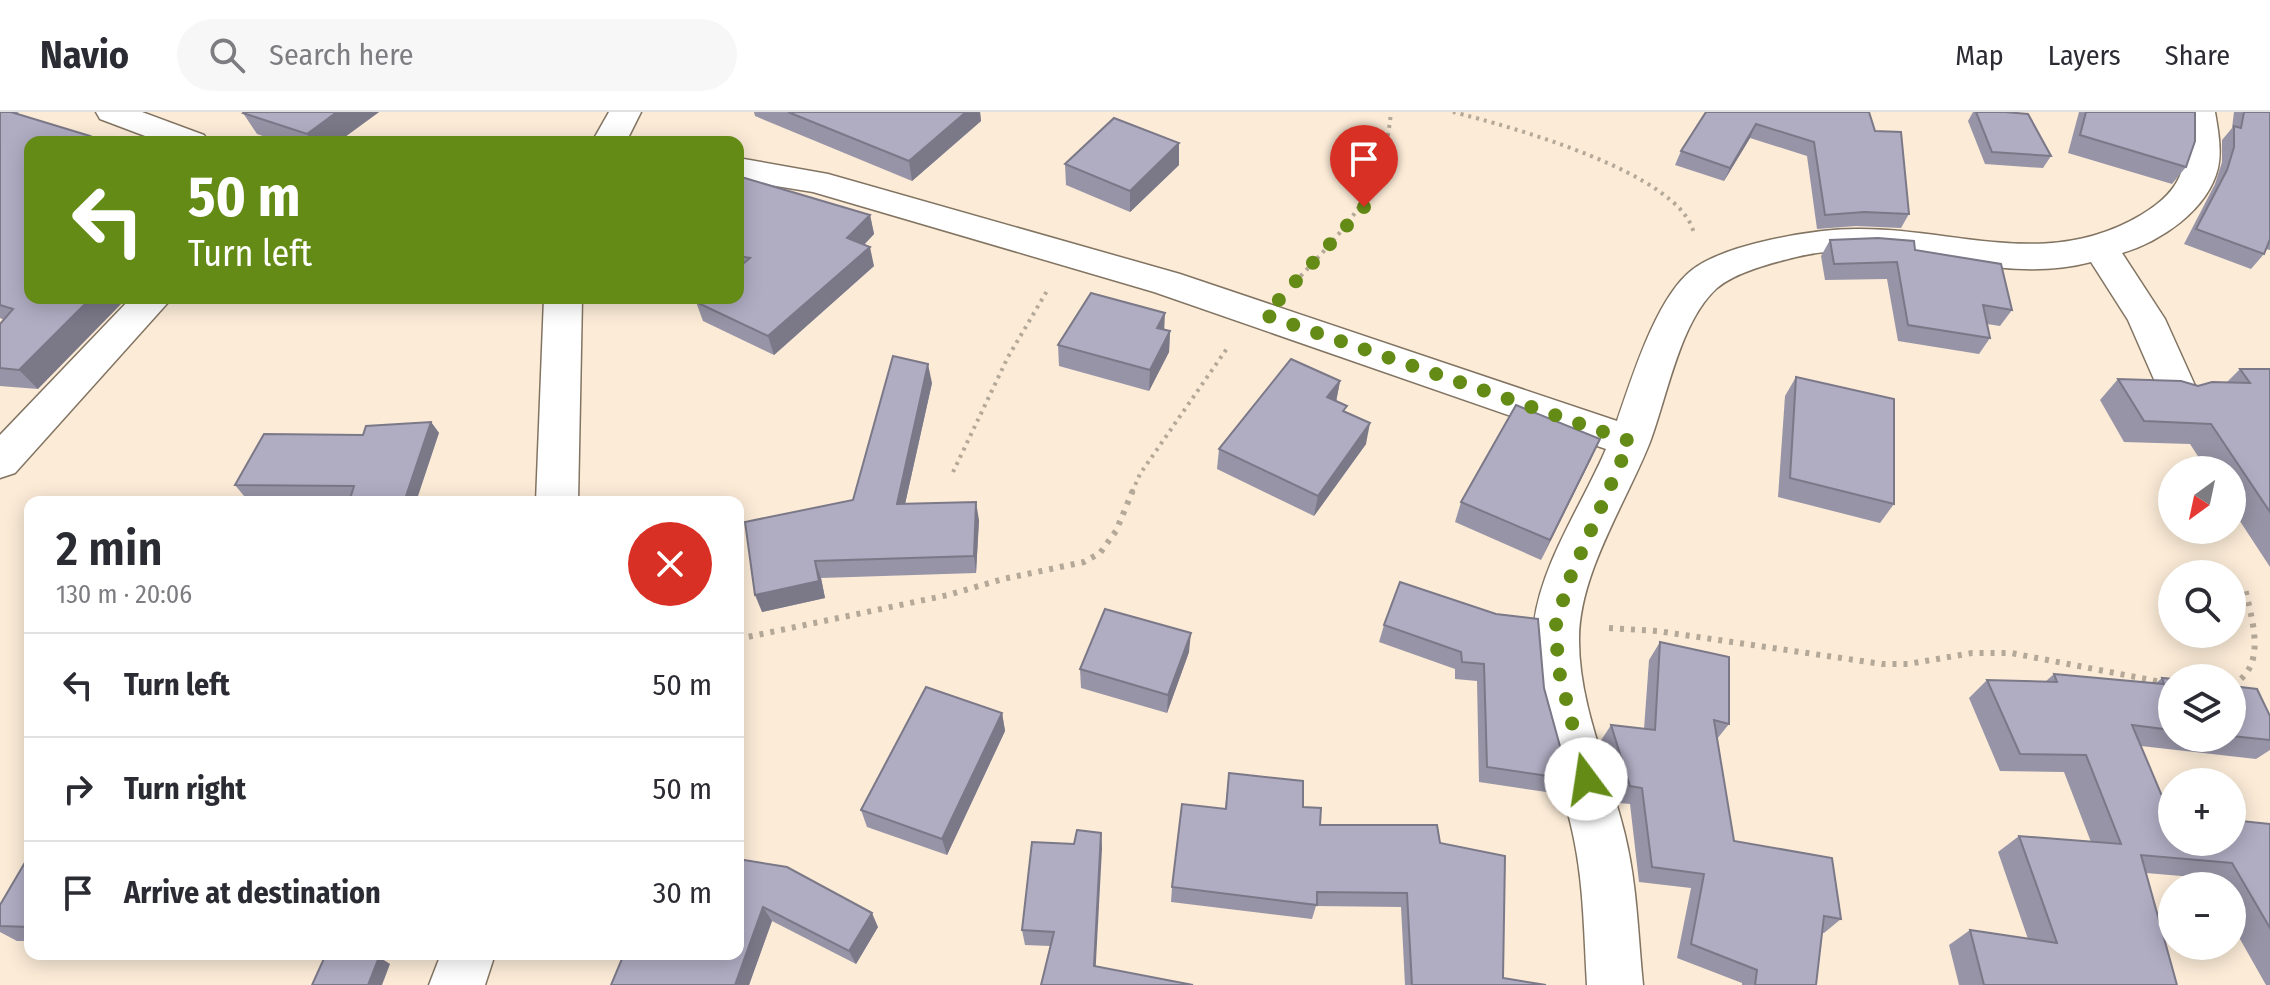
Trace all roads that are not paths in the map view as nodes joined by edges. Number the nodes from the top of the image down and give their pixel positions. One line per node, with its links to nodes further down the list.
1 (112, 112): 4 (street)
2 (625, 112): 5 (street)
3 (2199, 112): 7 (street)
4 (176, 136)
5 (612, 136)
6 (744, 170): 11 (street)
7 (2100, 248): 10 (street); 11 (street)
8 (147, 304): 12 (street)
9 (563, 304): 13 (street)
10 (2177, 390)
11 (1630, 441): 16 (street)
12 (0, 462)
13 (557, 496)
14 (466, 960): 15 (street)
15 (457, 985)
16 (1615, 985)

